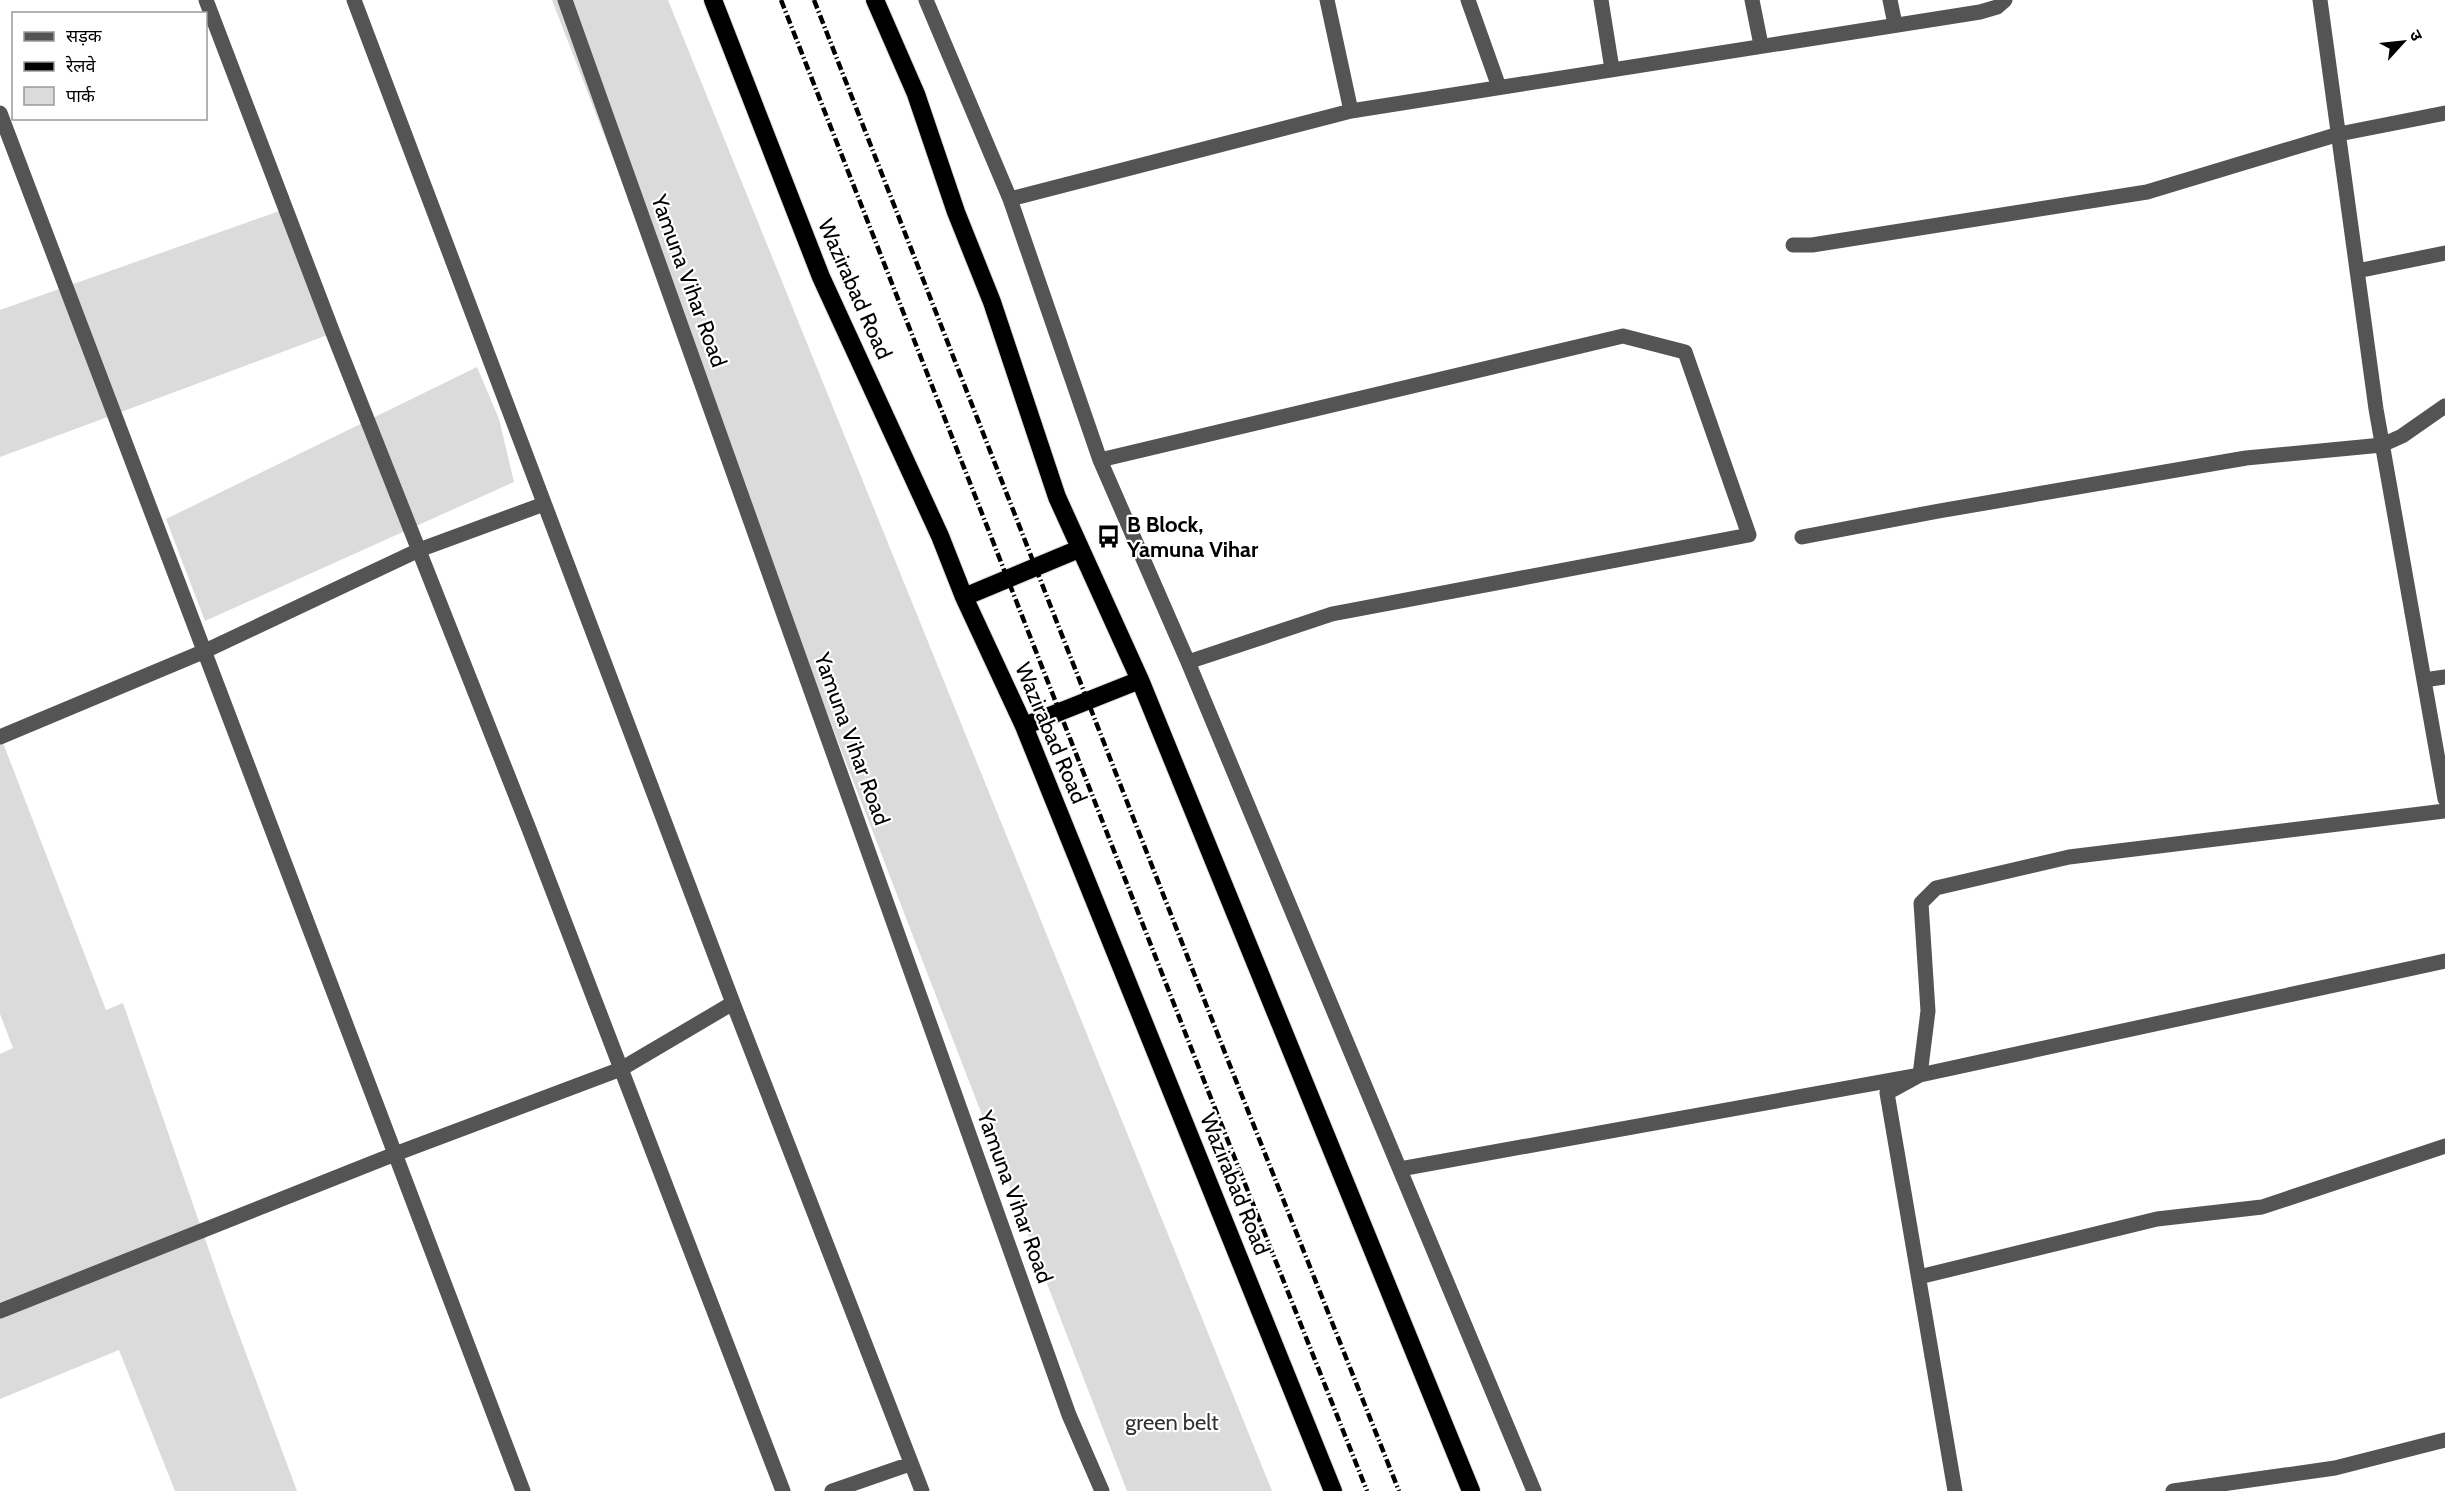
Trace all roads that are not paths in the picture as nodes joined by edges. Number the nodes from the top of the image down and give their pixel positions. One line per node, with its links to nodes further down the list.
1 (206, 0): 32 (street)
2 (354, 0): 29 (street)
3 (565, 0): 58 (street, Yamuna Vihar Road)
4 (713, 0): 33 (highway, Wazirabad Road)
5 (875, 0): 31 (highway)
6 (926, 0): 22 (street)
7 (1327, 0): 18 (street)
8 (1468, 0): 17 (street)
9 (1601, 0): 16 (street)
10 (1752, 0): 15 (street)
11 (1890, 0): 14 (street)
12 (2005, 0): 14 (street)
13 (2320, 0): 21 (street)
14 (1895, 24): 15 (street)
15 (1761, 45): 16 (street)
16 (1612, 69): 17 (street)
17 (1499, 87): 18 (street)
18 (1351, 111): 22 (street)
19 (0, 113): 34 (street)
20 (2445, 113): 21 (street)
21 (2339, 134): 23 (street); 25 (street)
22 (1010, 199): 28 (street)
23 (1793, 244)
24 (2445, 253): 25 (street)
25 (2357, 271): 27 (street)
26 (2445, 406): 27 (street)
27 (2382, 445): 30 (street); 38 (street)
28 (1100, 460): 35 (street); 35 (street)
29 (544, 504): 32 (street); 44 (street)
30 (1802, 537)
31 (1078, 549): 33 (highway); 37 (highway)
32 (419, 550): 34 (street); 45 (street)
33 (964, 597): 39 (highway, Wazirabad Road)
34 (205, 651): 40 (street); 48 (street)
35 (1188, 662): 49 (street)
36 (2445, 676): 38 (street)
37 (1140, 680): 39 (highway); 60 (highway)
38 (2424, 680): 41 (street)
39 (1024, 726): 59 (highway, Wazirabad Road)
40 (1, 735)
41 (2445, 798)
42 (2445, 811): 46 (street)
43 (2445, 961): 46 (street)
44 (733, 1003): 45 (street); 53 (street)
45 (621, 1069): 48 (street); 55 (street)
46 (1920, 1075): 49 (street); 50 (street)
47 (2445, 1146): 50 (street)
48 (395, 1154): 51 (street); 54 (street)
49 (1400, 1169): 61 (street)
50 (1919, 1277): 62 (street)
51 (0, 1311)
52 (2445, 1440): 63 (street)
53 (910, 1464): 56 (street); 57 (street)
54 (523, 1491)
55 (783, 1491)
56 (832, 1491)
57 (922, 1491)
58 (1102, 1491)
59 (1333, 1491)
60 (1471, 1491)
61 (1534, 1491)
62 (1955, 1491)
63 (2172, 1491)

